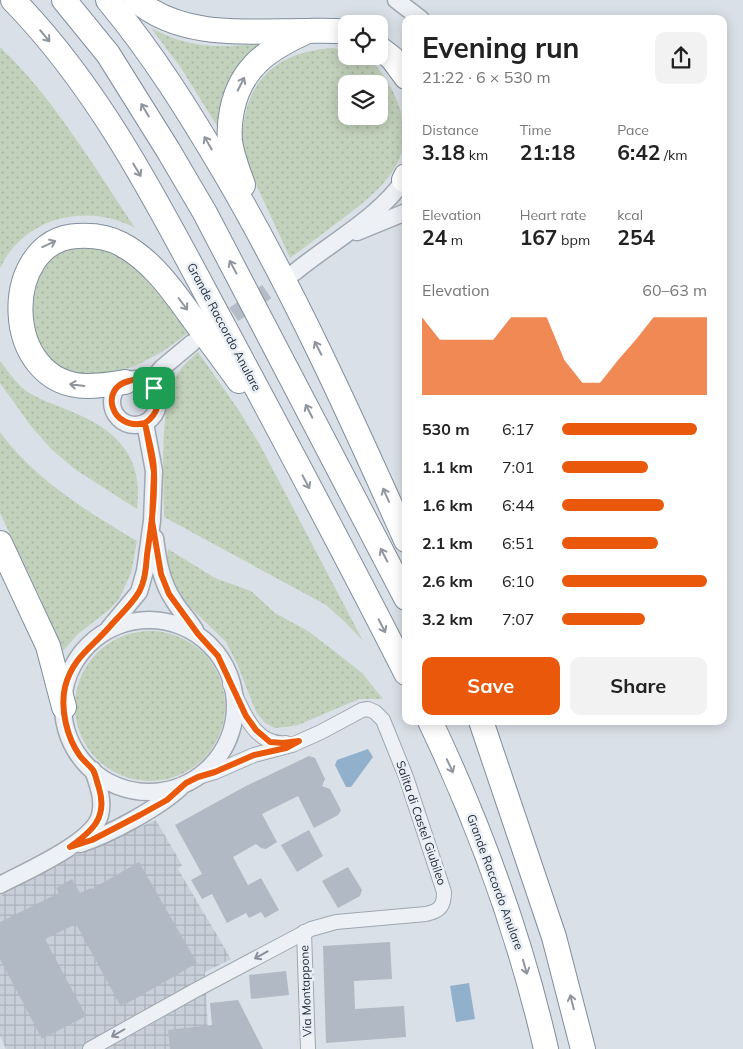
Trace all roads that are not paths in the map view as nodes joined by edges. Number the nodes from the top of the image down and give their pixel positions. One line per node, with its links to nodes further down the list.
1 (13, 0): 20 (highway, Grande Raccordo Anulare, one-way to 20)
2 (64, 0): 24 (highway, one-way to 2)
3 (108, 0): 13 (highway, one-way to 3)
4 (136, 0): 8 (highway)
5 (396, 0): 6 (street)
6 (416, 15)
7 (338, 31): 8 (highway)
8 (308, 32): 13 (highway, one-way to 8)
9 (388, 55): 10 (highway)
10 (402, 72)
11 (402, 182): 14 (street)
12 (402, 214): 14 (street)
13 (259, 232): 22 (highway, one-way to 13)
14 (334, 241): 15 (street)
15 (294, 272)
16 (192, 344): 18 (street)
17 (125, 382): 18 (street); 19 (street); 20 (highway, one-way to 20)
18 (148, 384): 19 (street)
19 (145, 423): 21 (street)
20 (289, 448): 27 (highway, Grande Raccordo Anulare, one-way to 27)
21 (152, 521): 25 (street); 26 (street)
22 (402, 531)
23 (0, 543): 29 (highway)
24 (402, 590)
25 (104, 634): 26 (street); 29 (street)
26 (198, 634): 28 (street)
27 (402, 665)
28 (230, 684): 33 (street, Salita di Castel Giubileo); 35 (street)
29 (64, 707): 34 (street)
30 (432, 725): 42 (highway, Grande Raccordo Anulare, one-way to 42)
31 (467, 725): 36 (highway)
32 (483, 725): 36 (highway)
33 (299, 741): 35 (street, Salita di Castel Giubileo); 39 (street, Salita di Castel Giubileo)
34 (93, 770): 35 (street); 37 (street, Salita di Castel Giubileo)
35 (192, 780): 37 (street, Salita di Castel Giubileo)
36 (518, 833): 43 (highway, one-way to 36)
37 (70, 847): 38 (street, Salita di Castel Giubileo)
38 (0, 885)
39 (304, 932): 40 (street, Salita di Castel Giubileo, one-way to 40); 41 (street, Via Montappone)
40 (90, 1049)
41 (308, 1049)
42 (546, 1049)
43 (583, 1049)

